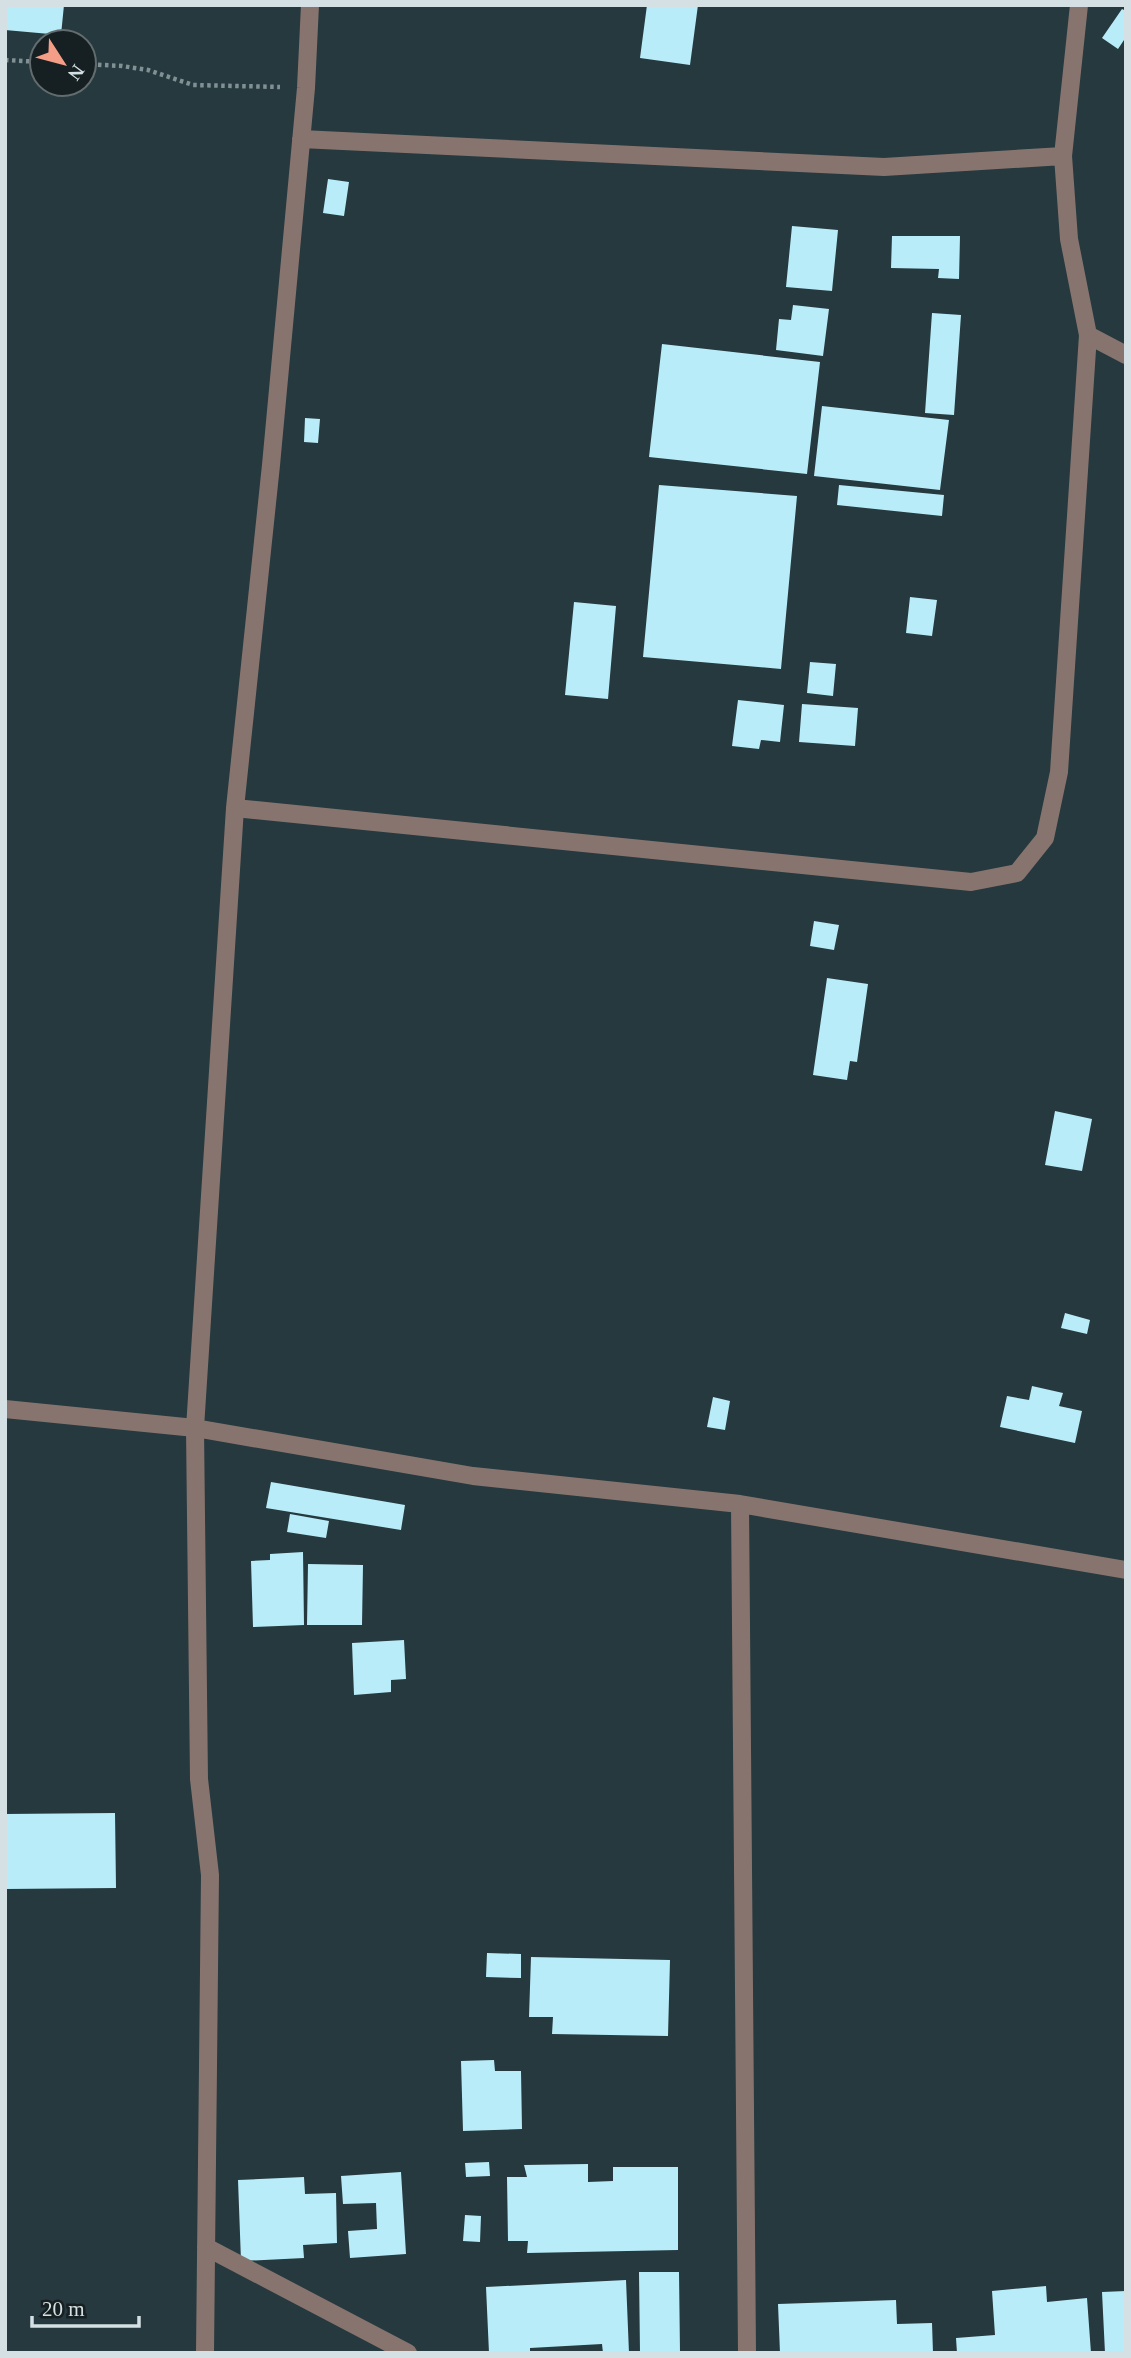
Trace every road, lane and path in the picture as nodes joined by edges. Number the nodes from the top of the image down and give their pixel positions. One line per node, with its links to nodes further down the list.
1 (310, 5): 6 (street)
2 (1079, 5): 8 (street)
3 (5, 60): 4 (path)
4 (28, 61)
5 (98, 65): 6 (path)
6 (306, 88): 7 (street)
7 (301, 139): 8 (street); 11 (street)
8 (1063, 156): 9 (street)
9 (1088, 335): 10 (street); 11 (street)
10 (1126, 355)
11 (235, 808): 13 (street)
12 (5, 1409): 13 (street)
13 (195, 1428): 14 (street); 16 (street)
14 (740, 1504): 15 (street); 19 (street)
15 (1126, 1570)
16 (206, 2246): 17 (street); 18 (street)
17 (205, 2353)
18 (408, 2353)
19 (747, 2353)

